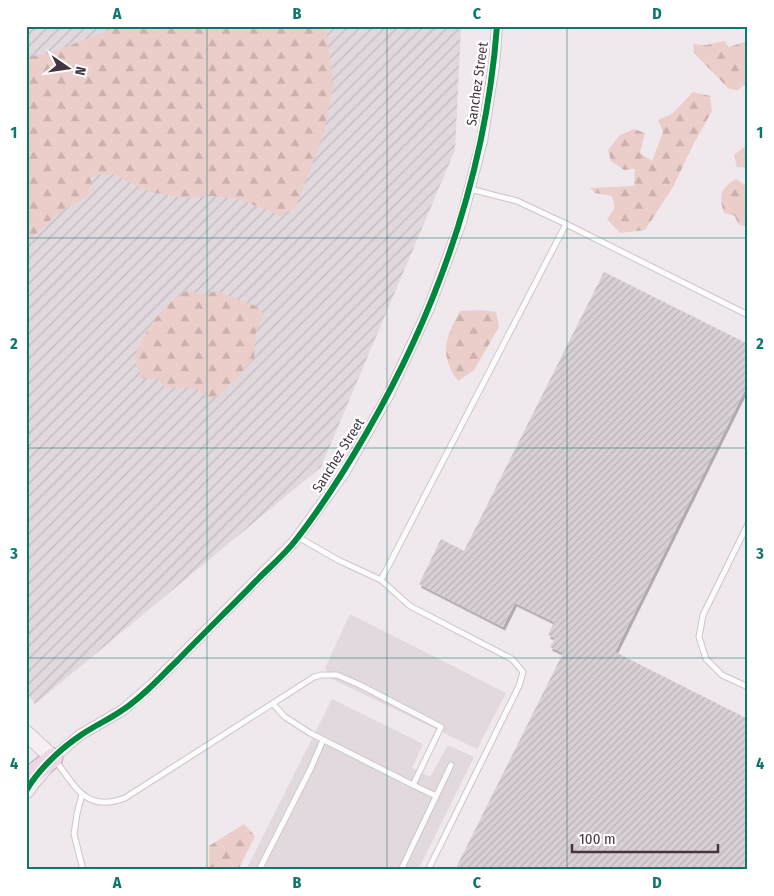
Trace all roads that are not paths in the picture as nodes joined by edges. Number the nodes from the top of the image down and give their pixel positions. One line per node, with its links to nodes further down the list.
1 (497, 26): 2 (street, Sanchez Street)
2 (470, 188): 3 (lane); 6 (street, Sanchez Street)
3 (566, 224): 4 (lane); 7 (lane)
4 (748, 315)
5 (748, 524): 8 (lane)
6 (298, 537): 7 (lane); 12 (street, Sanchez Street)
7 (380, 580): 22 (lane)
8 (748, 687)
9 (273, 704): 11 (lane); 15 (lane); 17 (lane)
10 (26, 733): 12 (street)
11 (323, 740): 15 (lane); 20 (lane)
12 (53, 758): 14 (highway); 16 (street, Sanchez Street); 17 (lane)
13 (451, 765): 18 (lane)
14 (26, 779)
15 (413, 785): 18 (lane)
16 (26, 792)
17 (82, 794): 19 (lane)
18 (436, 796): 21 (lane)
19 (83, 870)
20 (259, 870)
21 (401, 870)
22 (428, 870)

